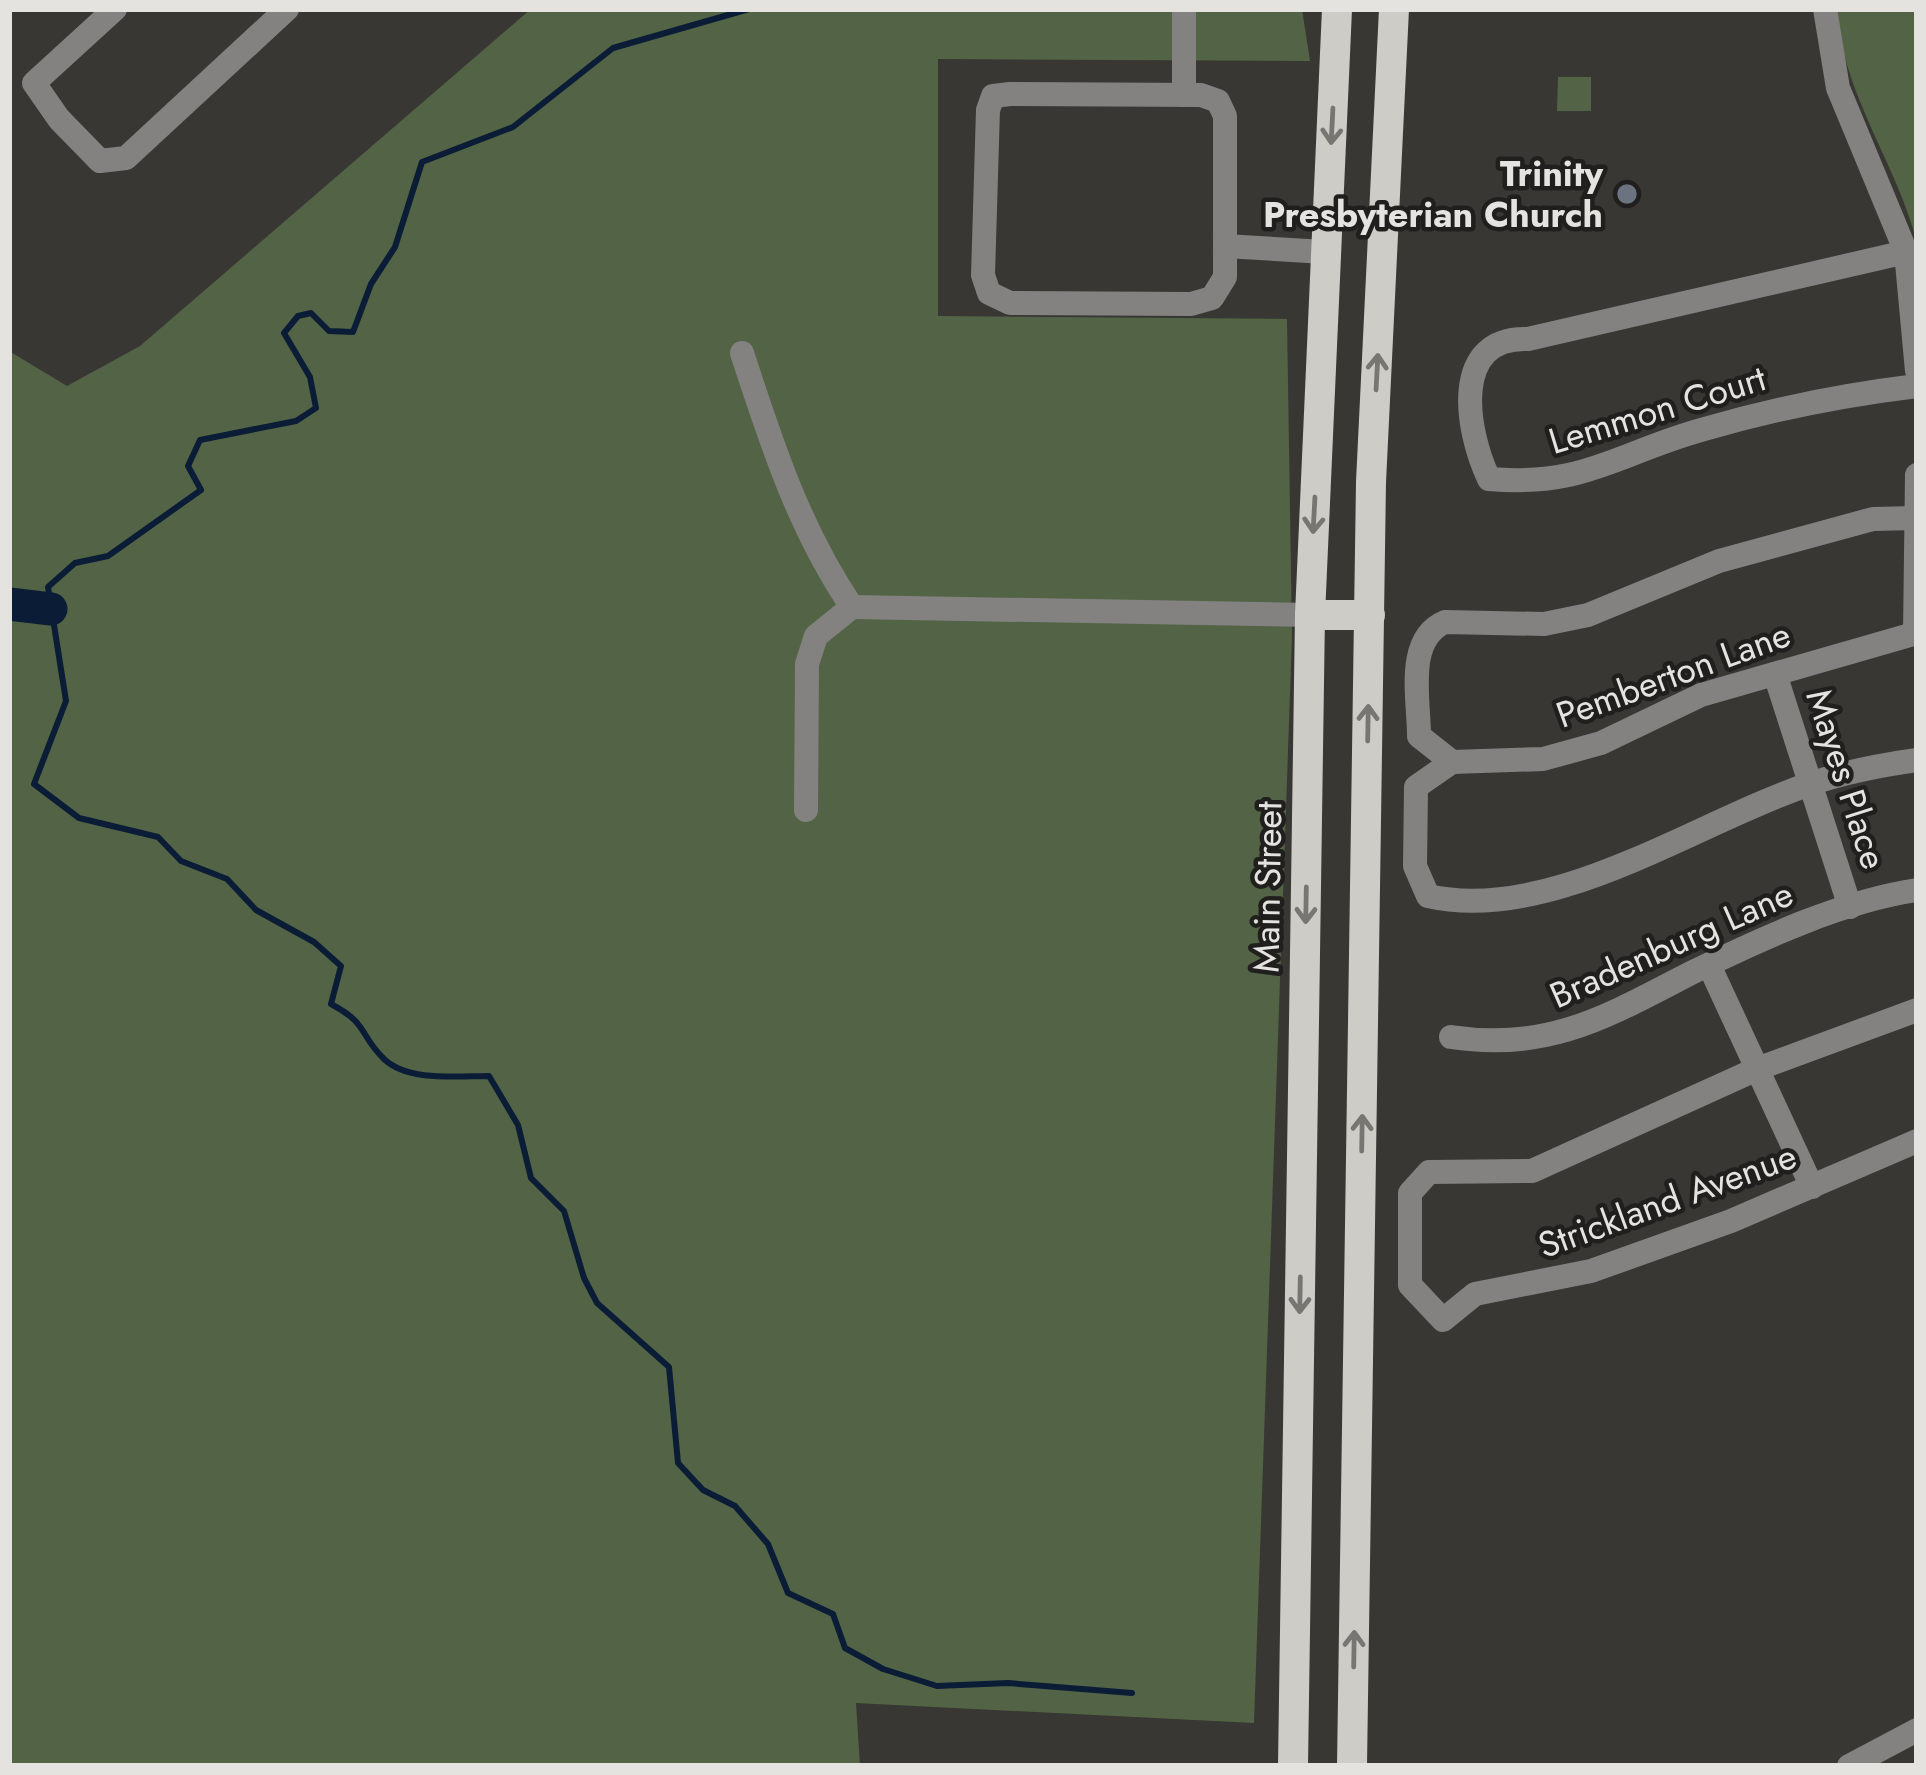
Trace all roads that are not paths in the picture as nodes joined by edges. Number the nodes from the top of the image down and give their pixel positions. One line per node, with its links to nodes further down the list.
1 (116, 9): 2 (street)
2 (286, 9)
3 (1184, 9): 7 (street)
4 (1337, 9): 9 (main road, Main Street, one-way to 9)
5 (1394, 9): 18 (main road, one-way to 5)
6 (1825, 9): 10 (street)
7 (1184, 95): 8 (street); 8 (street)
8 (1225, 246): 9 (street)
9 (1325, 252): 17 (main road, Main Street, one-way to 17)
10 (1906, 252): 12 (street); 13 (street, Lemmon Court)
11 (742, 353): 16 (street)
12 (1917, 371)
13 (1917, 386)
14 (1917, 475): 15 (street)
15 (1916, 518): 19 (street); 22 (street)
16 (852, 608): 17 (street); 24 (street)
17 (1310, 615): 18 (main road); 35 (main road, Main Street, one-way to 35)
18 (1370, 615): 36 (main road, one-way to 18)
19 (1916, 633): 20 (street, Pemberton Lane)
20 (1774, 674): 22 (street, Pemberton Lane); 23 (street, Mayes Place)
21 (1917, 760): 23 (street)
22 (1452, 762): 23 (street)
23 (1810, 784): 26 (street, Mayes Place)
24 (806, 810)
25 (1917, 890): 26 (street, Bradenburg Lane)
26 (1850, 908): 27 (street, Bradenburg Lane)
27 (1709, 965): 29 (street, Bradenburg Lane); 30 (street)
28 (1917, 1010): 30 (street)
29 (1451, 1037)
30 (1757, 1069): 32 (street); 32 (street, Strickland Avenue)
31 (1917, 1141): 32 (street, Strickland Avenue)
32 (1812, 1187)
33 (1917, 1730): 34 (street)
34 (1881, 1759): 37 (street)
35 (1294, 1766)
36 (1352, 1766)
37 (1849, 1766)

